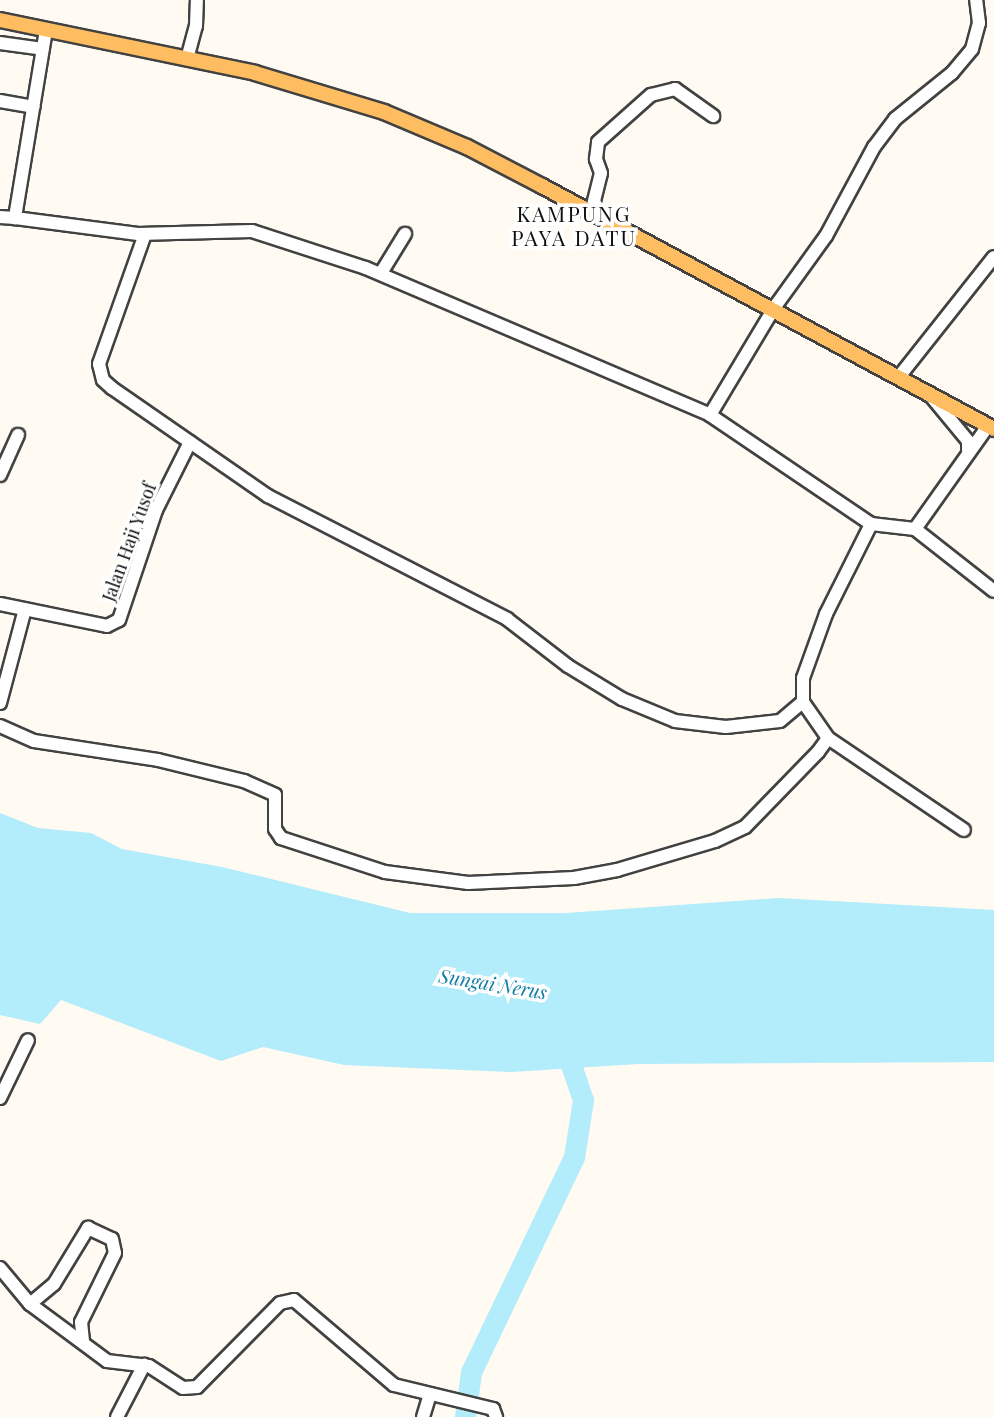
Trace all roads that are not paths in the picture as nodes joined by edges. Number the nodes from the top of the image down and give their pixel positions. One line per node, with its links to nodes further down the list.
1 (197, 0): 7 (street)
2 (976, 0): 18 (street)
3 (0, 20): 4 (main road)
4 (46, 30): 6 (street); 7 (main road)
5 (0, 43): 6 (street)
6 (43, 49): 9 (street)
7 (187, 59): 11 (main road)
8 (0, 101): 9 (street)
9 (33, 107): 13 (street)
10 (713, 116): 11 (street)
11 (591, 213): 18 (main road)
12 (0, 217): 13 (street)
13 (15, 218): 14 (street)
14 (145, 234): 17 (street); 24 (street)
15 (405, 234): 17 (street)
16 (994, 257): 19 (street)
17 (381, 274): 21 (street)
18 (775, 308): 19 (main road); 21 (street)
19 (898, 378): 20 (main road)
20 (930, 395): 22 (main road); 25 (street)
21 (710, 415): 27 (street)
22 (991, 428): 25 (street)
23 (18, 435): 26 (street)
24 (190, 442): 31 (street, Jalan Haji Yusof); 32 (street)
25 (968, 450): 28 (street)
26 (0, 475)
27 (871, 524): 28 (street); 32 (street)
28 (915, 529): 29 (street)
29 (994, 591)
30 (0, 604): 31 (street, Jalan Haji Yusof)
31 (25, 609): 33 (street)
32 (803, 702): 35 (street)
33 (0, 703)
34 (0, 726): 35 (street)
35 (828, 738): 36 (street)
36 (964, 830)
37 (28, 1040): 38 (street)
38 (0, 1098)
39 (0, 1268): 40 (street)
40 (30, 1304): 41 (street); 41 (street)
41 (83, 1342): 42 (street)
42 (145, 1365): 43 (street); 45 (street)
43 (437, 1394): 44 (street); 46 (street)
44 (495, 1413)
45 (117, 1417)
46 (423, 1417)

